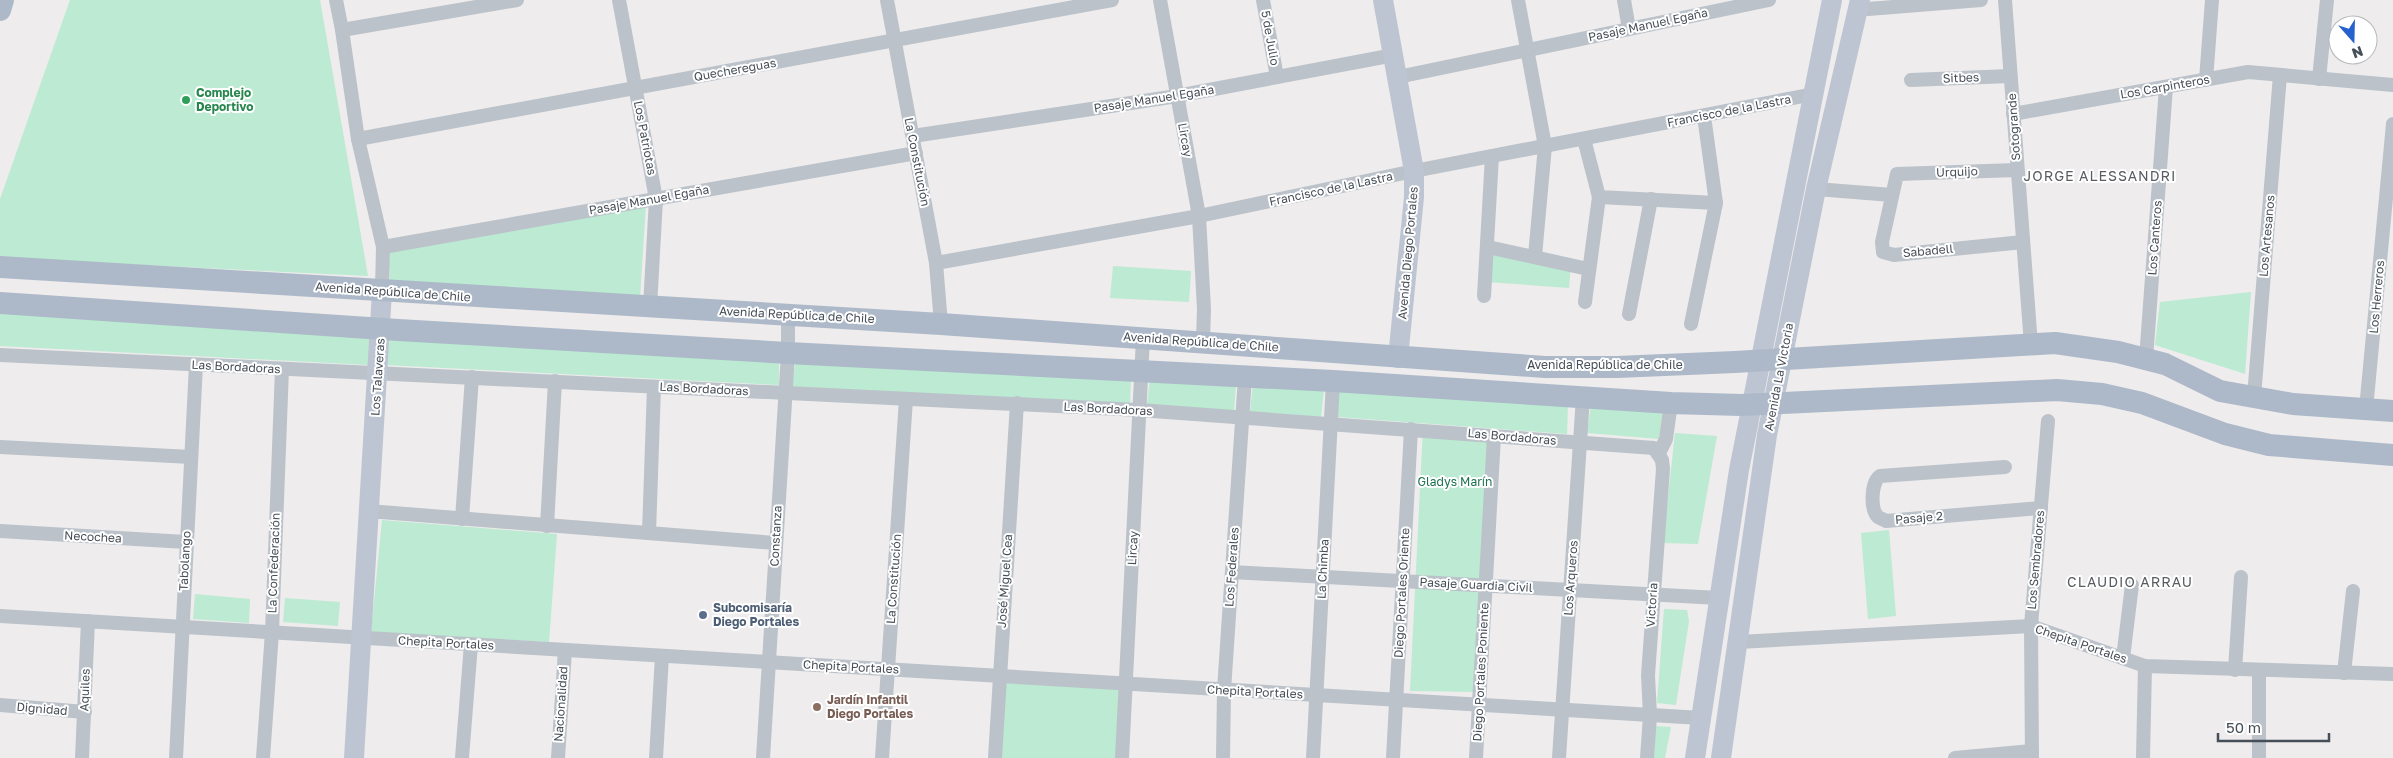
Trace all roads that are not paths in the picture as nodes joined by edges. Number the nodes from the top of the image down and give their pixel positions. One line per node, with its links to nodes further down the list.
1 (4, 0): 21 (main road)
2 (336, 0): 23 (street, Los Talaveras)
3 (517, 0): 19 (street)
4 (619, 0): 36 (street, Los Patriotas)
5 (887, 0): 24 (street, La Constitución)
6 (1112, 0): 24 (street, Quechereguas)
7 (1160, 0): 38 (street, Lircay)
8 (1263, 0): 29 (street, 5 de Julio)
9 (1384, 0): 26 (main road, Avenida Diego Portales)
10 (1518, 0): 25 (street)
11 (1624, 0): 22 (street)
12 (1769, 0): 20 (street, Pasaje Manuel Egaña)
13 (1832, 0): 37 (main road, Avenida La Victoria)
14 (1981, 0): 18 (street)
15 (2005, 0): 28 (street, Sotogrande)
16 (2212, 0): 33 (street)
17 (2327, 0): 31 (street)
18 (1859, 3): 51 (main road, Avenida La Victoria)
19 (475, 4): 23 (street)
20 (1727, 4): 22 (street, Pasaje Manuel Egaña)
21 (0, 10)
22 (1629, 29): 25 (street, Pasaje Manuel Egaña)
23 (342, 30): 43 (street, Los Talaveras)
24 (895, 40): 36 (street, Quechereguas); 42 (street, La Constitución)
25 (1527, 50): 30 (street, Pasaje Manuel Egaña); 45 (street)
26 (1394, 55): 29 (street, Pasaje Manuel Egaña); 30 (main road, Avenida Diego Portales)
27 (2280, 75): 31 (street, Los Carpinteros); 33 (street, Los Carpinteros); 95 (street, Los Artesanos)
28 (2010, 76): 32 (street, Sitbes); 39 (street, Sotogrande)
29 (1277, 77): 38 (street, Pasaje Manuel Egaña)
30 (1398, 77): 49 (main road, Avenida Diego Portales)
31 (2319, 79): 34 (street)
32 (1911, 80)
33 (2206, 80): 35 (street, Los Carpinteros)
34 (2393, 85)
35 (2166, 87): 39 (street, Los Carpinteros); 82 (street, Los Canteros)
36 (635, 88): 43 (street, Quechereguas); 54 (street, Los Patriotas)
37 (1814, 94): 40 (street, Francisco de la Lastra); 83 (main road, Avenida La Victoria)
38 (1177, 96): 42 (street, Pasaje Manuel Egaña); 57 (street, Lircay)
39 (2013, 114): 48 (street, Sotogrande)
40 (1704, 116): 44 (street, Francisco de la Lastra); 56 (street)
41 (2393, 124): 101 (street, Los Herreros)
42 (913, 136): 46 (street, La Constitución)
43 (358, 139): 59 (street, Los Talaveras)
44 (1584, 139): 45 (street, Francisco de la Lastra); 53 (street)
45 (1545, 146): 47 (street, Francisco de la Lastra); 61 (street)
46 (916, 153): 54 (street, Pasaje Manuel Egaña); 62 (street, La Constitución)
47 (1492, 156): 49 (street, Francisco de la Lastra); 60 (street)
48 (2017, 170): 50 (street, Urquijo); 58 (street, Sotogrande)
49 (1414, 171): 57 (street, Francisco de la Lastra); 80 (main road, Avenida Diego Portales)
50 (1897, 174): 52 (street, Sabadell)
51 (1816, 189): 52 (street); 81 (main road, Avenida La Victoria)
52 (1892, 195): 58 (street, Sabadell)
53 (1599, 197): 55 (street); 64 (street)
54 (656, 199): 59 (street, Pasaje Manuel Egaña); 69 (street, Los Patriotas)
55 (1652, 199): 56 (street); 70 (street)
56 (1716, 203): 73 (street)
57 (1199, 216): 62 (street, Francisco de la Lastra); 76 (street, Lircay)
58 (2023, 242): 77 (street, Sotogrande)
59 (383, 247): 65 (street, Los Talaveras)
60 (1488, 247): 61 (street); 66 (street)
61 (1535, 256): 64 (street)
62 (936, 263): 72 (street, La Constitución)
63 (0, 267): 65 (main road, Avenida República de Chile)
64 (1588, 269): 67 (street)
65 (382, 291): 69 (main road, Avenida República de Chile); 74 (main road, Los Talaveras)
66 (1484, 296)
67 (1585, 302)
68 (0, 303): 74 (main road)
69 (650, 307): 71 (main road, Avenida República de Chile)
70 (1629, 314)
71 (788, 315): 72 (main road, Avenida República de Chile); 78 (street, Constanza)
72 (941, 324): 75 (main road, Avenida República de Chile)
73 (1691, 324)
74 (382, 328): 78 (main road); 87 (main road, Los Talaveras)
75 (1143, 338): 76 (main road, Avenida República de Chile); 86 (street, Lircay)
76 (1203, 341): 80 (main road, Avenida República de Chile)
77 (2031, 344): 81 (main road, Avenida República de Chile); 82 (main road, Avenida República de Chile)
78 (788, 353): 86 (main road); 93 (street, Constanza)
79 (0, 355): 84 (street, Las Bordadoras)
80 (1398, 358): 83 (main road, Avenida República de Chile)
81 (1784, 359): 83 (main road, Avenida República de Chile); 97 (main road, Avenida La Victoria)
82 (2146, 359): 95 (main road, Avenida República de Chile)
83 (1760, 360): 100 (main road, Avenida La Victoria)
84 (196, 365): 85 (street, Las Bordadoras); 113 (street, Tabolango)
85 (282, 369): 87 (street, Las Bordadoras); 137 (street, La Confederación)
86 (1142, 371): 89 (main road); 102 (street, Lircay)
87 (378, 372): 88 (street, Las Bordadoras); 116 (main road, Los Talaveras)
88 (472, 376): 90 (street, Las Bordadoras); 117 (street)
89 (1245, 377): 91 (main road); 104 (street, Los Federales)
90 (555, 381): 92 (street, Las Bordadoras); 118 (street)
91 (1333, 381): 94 (main road); 106 (street, La Chimba)
92 (654, 387): 93 (street, Las Bordadoras); 120 (street)
93 (784, 393): 96 (street, Las Bordadoras); 122 (street, Constanza)
94 (1583, 397): 99 (main road); 109 (street, Los Arqueros)
95 (2254, 397): 101 (main road, Avenida República de Chile)
96 (906, 399): 98 (street, Las Bordadoras); 146 (street, La Constitución)
97 (1774, 402): 100 (main road); 112 (main road); 139 (main road, Avenida La Victoria)
98 (1016, 403): 102 (street, Las Bordadoras); 151 (street, José Miguel Cea)
99 (1671, 403): 100 (main road); 111 (street)
100 (1752, 404): 132 (main road, Avenida La Victoria)
101 (2366, 409): 103 (main road, Avenida República de Chile)
102 (1140, 410): 104 (street, Las Bordadoras); 152 (street, Lircay)
103 (2393, 411)
104 (1243, 418): 106 (street, Las Bordadoras); 123 (street, Los Federales)
105 (2048, 422): 115 (street, Los Sembradores)
106 (1330, 424): 107 (street, Las Bordadoras); 124 (street, La Chimba)
107 (1411, 429): 108 (street, Las Bordadoras); 126 (street, Diego Portales Oriente)
108 (1494, 436): 109 (street, Las Bordadoras); 127 (street, Diego Portales Poniente)
109 (1580, 442): 111 (street, Las Bordadoras); 129 (street, Los Arqueros)
110 (0, 447): 113 (street)
111 (1659, 453): 131 (street, Victoria)
112 (2393, 456)
113 (191, 457): 121 (street, Tabolango)
114 (2005, 467): 115 (street, Pasaje 2)
115 (2041, 508): 135 (street, Los Sembradores)
116 (368, 511): 117 (street); 138 (main road, Los Talaveras)
117 (462, 519): 118 (street)
118 (547, 526): 120 (street)
119 (0, 531): 121 (street, Necochea)
120 (649, 533): 122 (street)
121 (186, 542): 136 (street, Tabolango)
122 (775, 544): 144 (street, Constanza)
123 (1232, 572): 124 (street, Pasaje Guardia Civil); 153 (street, Los Federales)
124 (1322, 576): 126 (street, Pasaje Guardia Civil); 154 (street, La Chimba)
125 (2241, 577): 147 (street)
126 (1403, 581): 127 (street, Pasaje Guardia Civil); 155 (street, Diego Portales Oriente)
127 (1486, 585): 129 (street, Pasaje Guardia Civil); 157 (street, Diego Portales Poniente)
128 (2132, 585): 143 (street)
129 (1570, 590): 131 (street, Pasaje Guardia Civil); 158 (street, Los Arqueros)
130 (2353, 591): 149 (street)
131 (1653, 594): 132 (street, Pasaje Guardia Civil); 160 (street, Victoria)
132 (1719, 598): 161 (main road, Avenida La Victoria)
133 (0, 616): 134 (street, Chepita Portales)
134 (88, 621): 136 (street, Chepita Portales); 159 (street, Aquiles)
135 (2030, 626): 139 (street, Chepita Portales); 143 (street, Chepita Portales); 162 (street, Los Sembradores)
136 (182, 627): 137 (street, Chepita Portales); 164 (street, Tabolango)
137 (272, 632): 138 (street, Chepita Portales); 165 (street, La Confederación)
138 (361, 638): 140 (street, Chepita Portales); 166 (main road, Los Talaveras)
139 (1739, 642): 181 (main road, Avenida La Victoria)
140 (471, 644): 141 (street, Chepita Portales); 167 (street)
141 (565, 650): 142 (street, Chepita Portales); 168 (street, Nacionalidad)
142 (662, 656): 144 (street, Chepita Portales); 169 (street)
143 (2123, 658): 145 (street, Chepita Portales)
144 (768, 662): 146 (street, Chepita Portales); 170 (street, Constanza)
145 (2145, 666): 147 (street, Chepita Portales); 183 (street)
146 (888, 670): 151 (street, Chepita Portales); 171 (street, La Constitución)
147 (2234, 670): 148 (street, Chepita Portales)
148 (2259, 670): 149 (street, Chepita Portales); 184 (street)
149 (2344, 673): 150 (street, Chepita Portales)
150 (2393, 674)
151 (999, 676): 152 (street, Chepita Portales); 172 (street, José Miguel Cea)
152 (1126, 685): 153 (street, Chepita Portales); 173 (street, Lircay)
153 (1224, 690): 154 (street, Chepita Portales); 174 (street, Los Federales)
154 (1316, 695): 155 (street, Chepita Portales); 175 (street, La Chimba)
155 (1396, 700): 157 (street, Chepita Portales); 176 (street, Diego Portales Oriente)
156 (0, 705): 159 (street, Dignidad)
157 (1479, 705): 158 (street, Chepita Portales); 177 (street, Diego Portales Poniente)
158 (1562, 710): 160 (street, Chepita Portales); 178 (street, Los Arqueros)
159 (85, 712): 163 (street, Aquiles)
160 (1650, 716): 161 (street, Chepita Portales); 179 (street, Victoria)
161 (1701, 718): 180 (main road, Avenida La Victoria)
162 (2032, 754): 182 (street)
163 (82, 758)
164 (176, 758)
165 (262, 758)
166 (354, 758)
167 (462, 758)
168 (558, 758)
169 (656, 758)
170 (763, 758)
171 (882, 758)
172 (995, 758)
173 (1122, 758)
174 (1223, 758)
175 (1313, 758)
176 (1393, 758)
177 (1476, 758)
178 (1560, 758)
179 (1647, 758)
180 (1695, 758)
181 (1721, 758)
182 (1955, 758)
183 (2143, 758)
184 (2259, 758)

